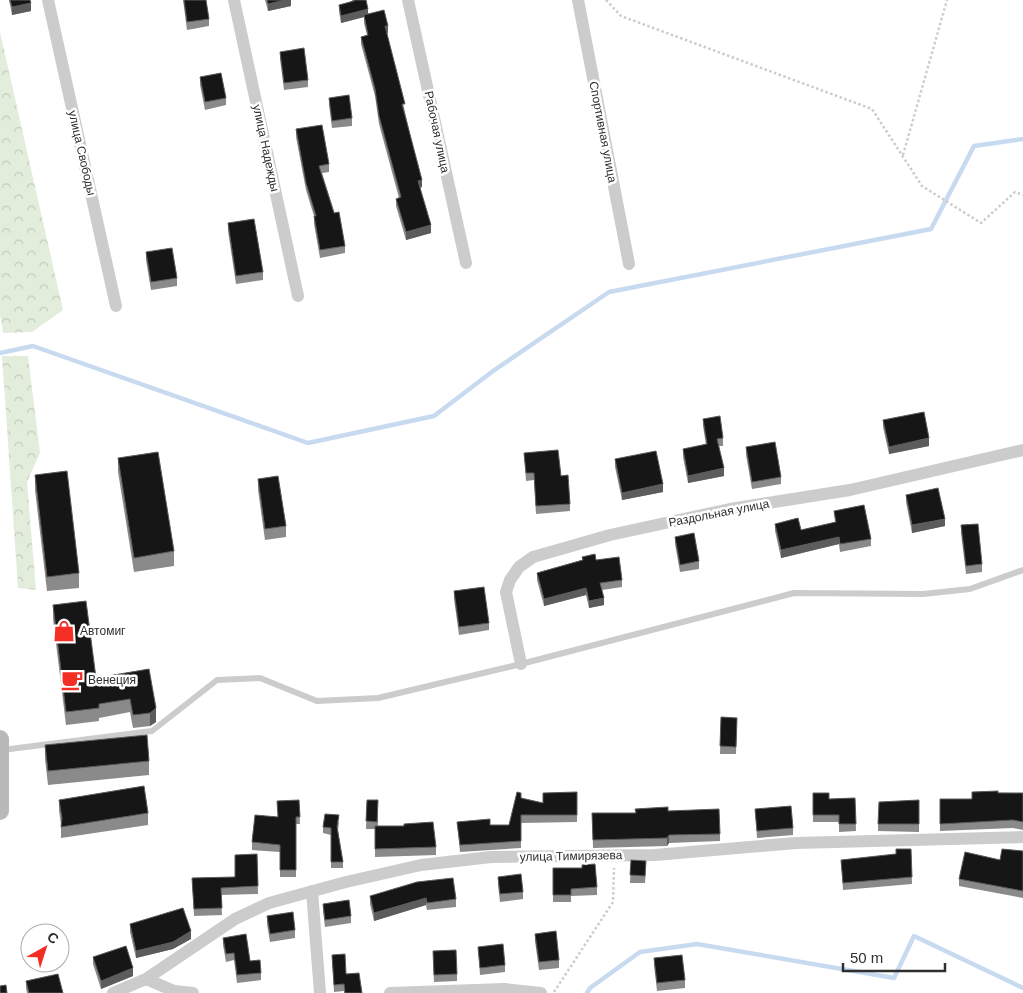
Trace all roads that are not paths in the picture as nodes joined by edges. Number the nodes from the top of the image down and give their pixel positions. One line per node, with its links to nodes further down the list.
1 (48, 0): 8 (street, улица Свободы)
2 (234, 0): 7 (street, улица Надежды)
3 (408, 0): 5 (street, Рабочая улица)
4 (578, 0): 6 (street, Спортивная улица)
5 (466, 263)
6 (629, 264)
7 (298, 296)
8 (116, 306)
9 (1023, 450): 11 (street, Раздольная улица)
10 (1023, 570): 11 (lane)
11 (521, 664): 13 (lane)
12 (0, 739): 13 (main road)
13 (0, 751): 14 (main road)
14 (0, 811)
15 (1023, 837): 16 (street, улица Тимирязева)
16 (312, 891): 17 (street, улица Тимирязева); 20 (street)
17 (146, 979): 18 (street, улица Тимирязева); 19 (street)
18 (113, 993)
19 (193, 993)
20 (320, 993)
21 (390, 993): 22 (street)
22 (541, 993)

